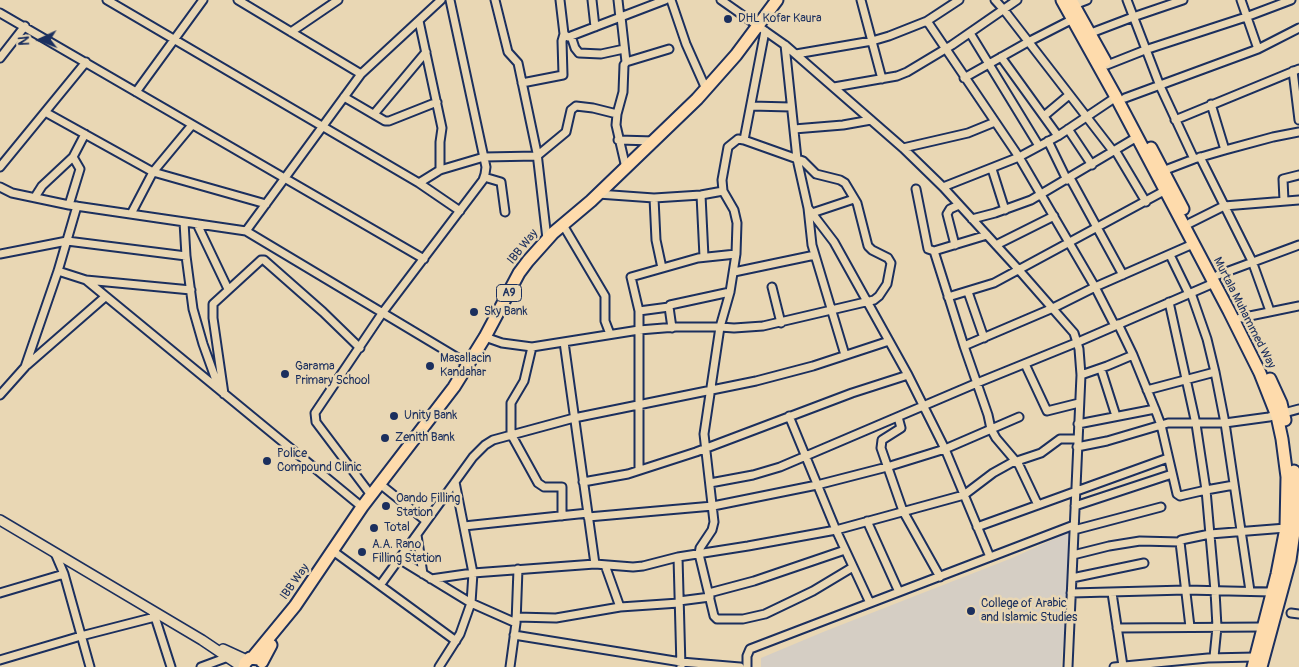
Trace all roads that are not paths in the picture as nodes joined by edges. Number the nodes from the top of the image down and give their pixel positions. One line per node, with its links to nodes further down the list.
1 (107, 0): 42 (street)
2 (203, 0): 42 (street)
3 (238, 0): 38 (street)
4 (338, 0): 38 (street)
5 (441, 0): 32 (street)
6 (450, 0): 102 (street)
7 (495, 0): 63 (street)
8 (560, 0): 41 (street)
9 (592, 0): 35 (street)
10 (618, 0): 28 (street)
11 (665, 0): 28 (street)
12 (671, 0): 66 (street)
13 (721, 0): 37 (street)
14 (777, 0): 37 (main road, IBB Way / A9)
15 (861, 0): 43 (street)
16 (959, 0): 33 (street)
17 (995, 0): 26 (street)
18 (1017, 0): 26 (street)
19 (1062, 0): 31 (main road, Murtala Muhammed Way)
20 (1087, 0): 25 (street)
21 (1127, 0): 29 (street)
22 (1183, 0): 29 (street)
23 (1241, 0): 30 (street)
24 (1291, 0): 30 (street)
25 (1073, 3): 40 (main road, Murtala Muhammed Way)
26 (1004, 10): 39 (street); 44 (street)
27 (0, 13): 34 (street)
28 (620, 17): 35 (street); 47 (street)
29 (1133, 17): 40 (street); 50 (street)
30 (1246, 17): 49 (street); 50 (street)
31 (1073, 18): 44 (street); 70 (main road, Murtala Muhammed Way)
32 (419, 21): 51 (street); 60 (street)
33 (927, 21): 43 (street); 46 (street)
34 (26, 26): 54 (street); 55 (street)
35 (595, 27): 41 (street)
36 (1299, 28): 49 (street)
37 (762, 29): 45 (street); 66 (main road, IBB Way / A9); 73 (street)
38 (291, 32): 60 (street)
39 (970, 33): 46 (street); 57 (street)
40 (1091, 33): 58 (main road, Murtala Muhammed Way)
41 (568, 35): 47 (street); 63 (street)
42 (174, 40): 67 (street); 85 (street)
43 (872, 41): 52 (street); 62 (street)
44 (1028, 42): 53 (street); 68 (street)
45 (785, 45): 52 (street); 74 (street)
46 (946, 48): 61 (street); 62 (street)
47 (624, 49): 56 (street)
48 (669, 49): 56 (street)
49 (1258, 49): 64 (street)
50 (1145, 50): 58 (street); 64 (street)
51 (426, 52): 71 (street); 76 (street)
52 (796, 54): 65 (street)
53 (1001, 57): 57 (street); 78 (street)
54 (0, 58)
55 (86, 62): 67 (street); 75 (street)
56 (626, 62): 77 (street)
57 (988, 64): 61 (street); 96 (street)
58 (1108, 65): 70 (main road, Murtala Muhammed Way)
59 (1296, 70): 72 (street); 82 (street)
60 (361, 74): 69 (street)
61 (964, 78): 83 (street)
62 (882, 79): 65 (street)
63 (522, 84): 100 (street)
64 (1160, 86): 70 (street); 81 (street)
65 (834, 87): 80 (street)
66 (706, 89): 94 (main road, IBB Way / A9)
67 (136, 92): 84 (street)
68 (1069, 95): 78 (street); 79 (street)
69 (344, 97): 76 (street); 85 (street)
70 (1121, 97): 79 (street); 91 (main road, Murtala Muhammed Way); 112 (main road, Murtala Muhammed Way)
71 (437, 102): 76 (street); 110 (street)
72 (1211, 104): 81 (street); 98 (street)
73 (751, 106): 74 (street); 93 (street)
74 (791, 107): 86 (street)
75 (44, 112): 89 (street); 107 (street)
76 (374, 114)
77 (617, 114): 92 (street); 100 (street)
78 (1044, 116): 90 (street)
79 (1086, 117): 87 (street); 99 (street)
80 (871, 120): 86 (street); 97 (street)
81 (1175, 120): 104 (street)
82 (1299, 120)
83 (995, 122): 97 (street); 103 (street)
84 (192, 125): 111 (street); 115 (street)
85 (323, 126): 115 (street); 117 (street)
86 (794, 128): 105 (street)
87 (1068, 129): 90 (street); 106 (street)
88 (1299, 132): 98 (street)
89 (85, 134): 101 (street); 111 (street)
90 (1058, 136): 95 (street)
91 (1137, 137): 99 (street); 112 (main road, Murtala Muhammed Way)
92 (618, 140): 94 (street); 108 (street)
93 (744, 140): 105 (street); 121 (street)
94 (655, 141): 108 (main road, IBB Way / A9)
95 (1048, 141): 96 (street); 116 (street)
96 (1039, 146): 103 (street)
97 (903, 148): 119 (street)
98 (1225, 150): 104 (street)
99 (1114, 151): 106 (street); 133 (street)
100 (537, 156): 102 (street); 153 (street)
101 (73, 157): 128 (street); 135 (street)
102 (484, 157): 110 (street); 114 (street)
103 (1019, 157): 109 (street); 126 (street)
104 (1197, 158): 112 (street); 138 (street)
105 (797, 159): 130 (street); 141 (street)
106 (1092, 165): 116 (street)
107 (0, 167)
108 (626, 168): 124 (main road, IBB Way / A9)
109 (992, 169): 119 (street); 139 (street)
110 (440, 170): 117 (street)
111 (153, 172): 134 (street); 143 (street)
112 (1160, 172): 122 (main road, Murtala Muhammed Way); 147 (main road, Murtala Muhammed Way)
113 (1299, 175): 132 (street)
114 (484, 177): 140 (street); 142 (street)
115 (284, 179): 134 (street); 167 (street)
116 (1069, 179): 126 (street); 150 (street)
117 (419, 183): 140 (street)
118 (0, 187): 123 (street)
119 (943, 187): 136 (street)
120 (916, 189): 160 (street)
121 (723, 191): 125 (street); 162 (street)
122 (1164, 191): 133 (street); 157 (main road, Murtala Muhammed Way)
123 (12, 193): 127 (street); 128 (street)
124 (598, 194): 129 (street); 149 (main road, IBB Way / A9)
125 (701, 195): 129 (street); 166 (street)
126 (1041, 195): 139 (street); 144 (street)
127 (0, 196)
128 (34, 197): 135 (street)
129 (654, 198): 169 (street)
130 (854, 199): 141 (street); 185 (street)
131 (1299, 200): 132 (street)
132 (1284, 201): 138 (street)
133 (1146, 202): 150 (street)
134 (266, 204): 151 (street)
135 (69, 205): 137 (street)
136 (959, 205): 145 (street); 156 (street)
137 (77, 206): 143 (street); 154 (street)
138 (1224, 206): 147 (street); 168 (street)
139 (1005, 210): 145 (street)
140 (460, 211): 167 (street)
141 (810, 211): 163 (street); 185 (street)
142 (505, 212)
143 (131, 214): 146 (street)
144 (1054, 216): 155 (street); 158 (street)
145 (972, 219): 152 (street)
146 (184, 222): 148 (street); 165 (street)
147 (1190, 223): 174 (main road, Murtala Muhammed Way)
148 (197, 224): 151 (street); 178 (street)
149 (563, 225): 153 (main road, IBB Way / A9); 200 (street)
150 (1096, 228): 155 (street); 173 (street)
151 (246, 231): 193 (street)
152 (987, 235): 156 (street); 158 (street)
153 (547, 239): 201 (main road, IBB Way / A9)
154 (67, 241): 161 (street); 165 (street); 171 (street)
155 (1069, 242): 170 (street); 177 (street)
156 (955, 244): 160 (street)
157 (1193, 244): 164 (street); 174 (main road, Murtala Muhammed Way)
158 (996, 245): 170 (street)
159 (1299, 245): 168 (street)
160 (934, 251): 184 (street)
161 (0, 254)
162 (736, 254): 166 (street); 172 (street)
163 (815, 255): 172 (street); 191 (street)
164 (1170, 255): 173 (street); 182 (street)
165 (186, 256): 179 (street)
166 (704, 257): 169 (street)
167 (424, 259): 193 (street)
168 (1252, 261): 174 (street); 192 (street)
169 (662, 268): 190 (street)
170 (1018, 269): 181 (street); 189 (street)
171 (58, 271): 175 (street); 213 (street)
172 (734, 272): 180 (street)
173 (1123, 275): 177 (street)
174 (1216, 279): 182 (street); 194 (main road, Murtala Muhammed Way); 229 (main road, Murtala Muhammed Way)
175 (86, 280): 179 (street); 183 (street)
176 (772, 287): 195 (street)
177 (1095, 287): 189 (street); 196 (street)
178 (228, 289): 208 (street); 222 (street)
179 (191, 290): 222 (street)
180 (730, 292): 188 (street); 197 (street)
181 (968, 292): 184 (street); 202 (street)
182 (1190, 293): 186 (street); 215 (street)
183 (105, 297): 213 (street); 222 (street)
184 (948, 297): 206 (street)
185 (868, 302): 191 (street); 203 (street)
186 (1169, 302): 196 (street); 218 (street)
187 (1299, 306): 192 (street)
188 (669, 307): 190 (street); 198 (street)
189 (1053, 308): 202 (street); 205 (street)
190 (639, 311): 199 (street)
191 (833, 311): 195 (street); 209 (street)
192 (1270, 311): 194 (street)
193 (383, 312): 208 (street); 211 (street)
194 (1240, 318): 229 (main road, Murtala Muhammed Way)
195 (781, 323): 197 (street)
196 (1117, 325): 205 (street); 210 (street)
197 (720, 327): 198 (street); 221 (street)
198 (672, 328): 199 (street)
199 (639, 330): 200 (street); 225 (street)
200 (610, 334): 204 (street)
201 (485, 337): 207 (street); 211 (main road, IBB Way / A9)
202 (984, 338): 206 (street)
203 (889, 341): 209 (street); 216 (street)
204 (564, 342): 207 (street); 234 (street)
205 (1078, 342): 212 (street); 217 (street)
206 (964, 346): 219 (street)
207 (532, 347): 240 (street)
208 (360, 348): 258 (street)
209 (845, 355): 221 (street)
210 (1133, 355): 214 (street); 220 (street)
211 (468, 364): 253 (main road, IBB Way / A9)
212 (1025, 364): 219 (street); 224 (street)
213 (24, 367): 223 (street)
214 (1101, 369): 217 (street); 231 (street)
215 (1215, 372): 218 (street); 235 (street)
216 (908, 375): 226 (street); 230 (street)
217 (1081, 375): 224 (street)
218 (1186, 379): 220 (street); 237 (street)
219 (977, 383): 226 (street); 239 (street)
220 (1147, 390): 227 (street)
221 (711, 391): 225 (street); 242 (street)
222 (224, 394): 263 (street)
223 (0, 395)
224 (1079, 403): 236 (street)
225 (639, 404): 234 (street); 248 (street)
226 (923, 406): 232 (street); 243 (street)
227 (1155, 409): 231 (street); 238 (street)
228 (1299, 409): 229 (street)
229 (1280, 415): 235 (street); 274 (main road, Murtala Muhammed Way); 279 (main road, Murtala Muhammed Way)
230 (789, 416): 242 (street); 244 (street)
231 (1116, 416): 236 (street)
232 (898, 417): 244 (street); 247 (street)
233 (1019, 417): 239 (street)
234 (574, 418): 240 (street); 251 (street)
235 (1225, 423): 237 (street); 255 (street)
236 (1078, 424): 241 (street)
237 (1196, 424): 238 (street); 256 (street)
238 (1161, 425): 241 (street); 245 (street)
239 (991, 429): 243 (street); 246 (street)
240 (511, 434): 250 (street); 267 (street)
241 (1078, 443): 246 (street); 257 (street)
242 (705, 448): 248 (street); 252 (street)
243 (945, 449): 247 (street); 259 (street)
244 (805, 456): 252 (street); 254 (street)
245 (1168, 458): 249 (street); 257 (street)
246 (1016, 462): 259 (street); 260 (street)
247 (887, 467): 254 (street); 265 (street)
248 (639, 470): 251 (street)
249 (1172, 474): 256 (street); 262 (street)
250 (454, 482): 269 (street); 271 (street)
251 (583, 482): 266 (street)
252 (710, 483): 261 (street)
253 (380, 484): 258 (main road, IBB Way / A9); 269 (street)
254 (817, 485): 261 (street); 275 (street)
255 (1234, 485): 256 (street); 276 (street)
256 (1206, 490): 277 (street)
257 (1076, 492): 260 (street); 262 (street)
258 (372, 495): 263 (main road, IBB Way / A9)
259 (964, 495): 265 (street); 272 (street)
260 (1038, 505): 272 (street)
261 (713, 506): 266 (street); 284 (street)
262 (1075, 506): 273 (street)
263 (362, 507): 282 (main road, IBB Way / A9)
264 (1161, 507): 273 (street)
265 (903, 511): 270 (street); 297 (street)
266 (588, 515): 267 (street); 290 (street)
267 (562, 516): 271 (street)
268 (0, 520): 283 (street)
269 (426, 521): 278 (street)
270 (866, 521): 275 (street); 304 (street)
271 (464, 526): 294 (street)
272 (977, 527): 287 (street)
273 (1074, 527): 285 (street); 287 (street)
274 (1286, 528): 276 (street); 305 (main road, Murtala Muhammed Way)
275 (836, 530): 281 (street); 284 (street)
276 (1241, 530): 277 (street); 303 (street)
277 (1210, 534): 280 (street); 302 (street)
278 (417, 535): 288 (street); 296 (street)
279 (1296, 537): 331 (main road, Murtala Muhammed Way)
280 (1180, 542): 285 (street); 301 (street)
281 (845, 550): 292 (street); 309 (street)
282 (333, 551): 300 (street); 329 (main road, IBB Way / A9)
283 (55, 554): 295 (street); 315 (street)
284 (699, 554): 286 (street); 309 (street)
285 (1073, 555): 298 (street)
286 (678, 557): 291 (street); 310 (street)
287 (990, 557): 297 (street)
288 (399, 559): 296 (street); 300 (street)
289 (1144, 563): 298 (street)
290 (595, 564): 291 (street); 293 (street)
291 (605, 565): 313 (street)
292 (853, 567): 309 (street); 312 (street)
293 (518, 569): 294 (street); 317 (street)
294 (473, 573): 299 (street); 311 (street)
295 (64, 574): 306 (street); 323 (street)
296 (423, 574): 299 (street)
297 (940, 577): 304 (street)
298 (1072, 578): 307 (street)
299 (431, 579): 311 (street)
300 (381, 584): 325 (street)
301 (1186, 590): 302 (street); 308 (street); 318 (street)
302 (1215, 591): 303 (street); 319 (street)
303 (1250, 591): 305 (street)
304 (899, 592): 312 (street)
305 (1272, 592): 320 (main road, Murtala Muhammed Way)
306 (0, 593)
307 (1071, 593): 308 (street); 340 (street)
308 (1112, 593): 321 (street)
309 (709, 595): 310 (street)
310 (679, 602): 313 (street); 330 (street)
311 (471, 603): 317 (street); 325 (street)
312 (870, 603): 339 (street)
313 (620, 607): 317 (street)
314 (1291, 612): 316 (street)
315 (154, 614): 323 (street); 324 (street); 334 (street)
316 (1299, 614)
317 (516, 620): 322 (street)
318 (1190, 627): 319 (street); 321 (street)
319 (1216, 627): 320 (street); 327 (street)
320 (1264, 627): 331 (main road, Murtala Muhammed Way)
321 (1117, 628): 332 (street)
322 (514, 635): 330 (street); 337 (street)
323 (81, 636): 328 (street); 333 (street)
324 (202, 640): 326 (street); 329 (street)
325 (456, 641): 336 (street)
326 (228, 657): 329 (street); 335 (street)
327 (1211, 658): 331 (street); 332 (street); 342 (street)
328 (0, 660)
329 (255, 664)
330 (681, 664): 338 (street)
331 (1256, 664)
332 (1123, 666): 341 (street)
333 (90, 667)
334 (171, 667)
335 (201, 667)
336 (438, 667)
337 (510, 667)
338 (740, 667)
339 (747, 667)
340 (1068, 667)
341 (1114, 667)
342 (1208, 667)

